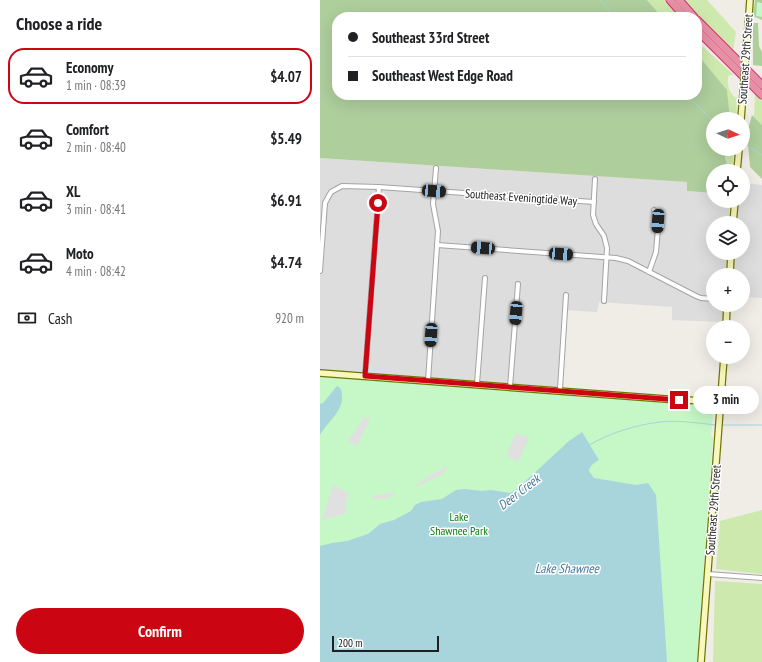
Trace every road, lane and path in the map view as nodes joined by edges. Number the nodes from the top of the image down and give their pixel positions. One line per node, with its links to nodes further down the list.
1 (670, 0): 4 (highway)
2 (679, 0): 5 (highway)
3 (750, 0): 10 (main road, Southeast 29th Street, bridge)
4 (681, 12)
5 (690, 12)
6 (702, 25): 8 (highway)
7 (702, 35): 9 (highway)
8 (762, 85)
9 (762, 95)
10 (742, 112)
11 (436, 168): 14 (street)
12 (595, 179): 15 (street)
13 (379, 187): 14 (street, Southeast Eveningtide Way); 19 (street, Southeast Eveningtide Way); 28 (street)
14 (434, 191): 15 (street, Southeast Eveningtide Way); 17 (street)
15 (594, 202): 18 (street)
16 (654, 210): 20 (street)
17 (437, 245): 18 (street); 29 (street)
18 (607, 257): 20 (street); 25 (street)
19 (320, 271)
20 (649, 272): 24 (street)
21 (485, 278): 30 (street)
22 (518, 284): 31 (street)
23 (566, 295): 32 (street)
24 (706, 298)
25 (604, 301)
26 (723, 364): 33 (main road, Southeast 29th Street)
27 (320, 373): 28 (main road)
28 (365, 376): 29 (main road)
29 (428, 381): 30 (main road)
30 (477, 384): 31 (main road)
31 (510, 387): 32 (main road)
32 (557, 391): 33 (main road)
33 (720, 401): 34 (main road, Southeast 29th Street)
34 (708, 574): 35 (street); 36 (main road, Southeast 29th Street)
35 (762, 578)
36 (701, 662)

